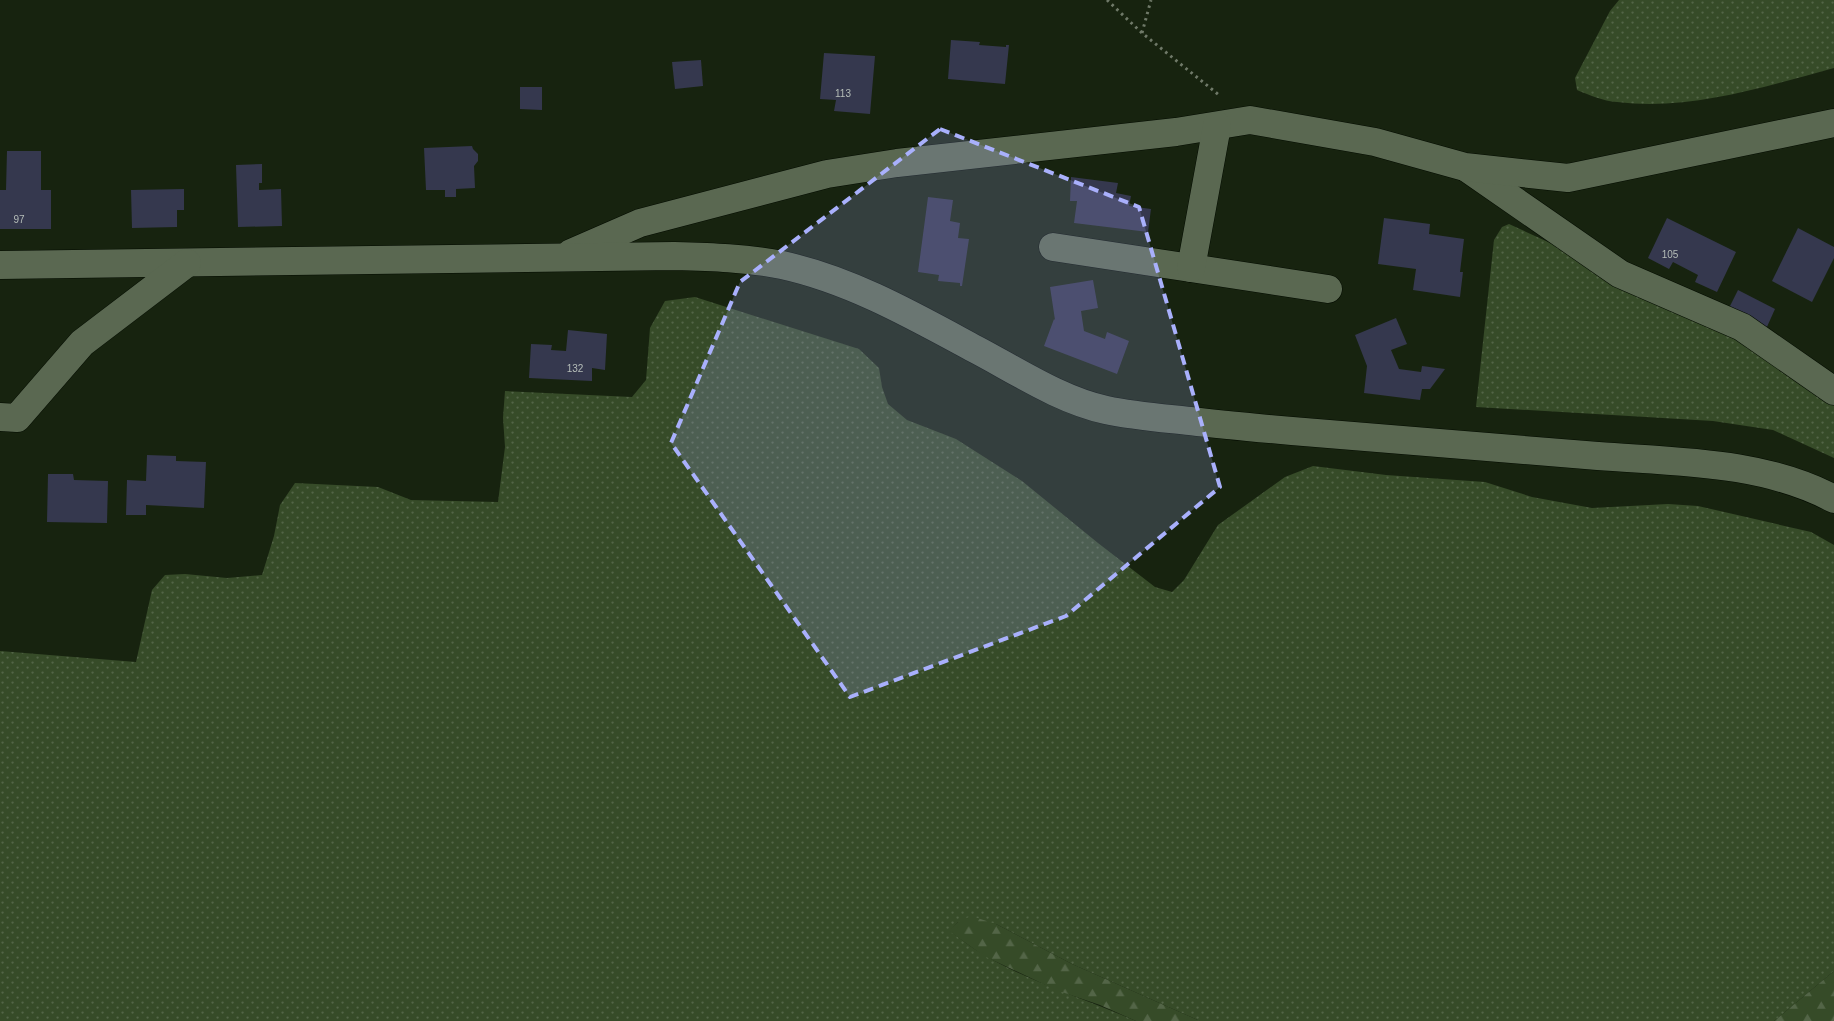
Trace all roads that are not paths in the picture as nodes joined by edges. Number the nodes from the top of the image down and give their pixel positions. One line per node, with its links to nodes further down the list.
1 (1834, 123): 3 (street)
2 (1217, 126): 3 (street); 5 (street); 8 (street)
3 (1465, 166): 10 (street)
4 (1053, 247): 8 (street)
5 (561, 258): 6 (street); 12 (street)
6 (187, 263): 7 (street); 11 (street)
7 (0, 265)
8 (1191, 268): 9 (street)
9 (1328, 289)
10 (1834, 391)
11 (0, 417)
12 (1834, 499)

